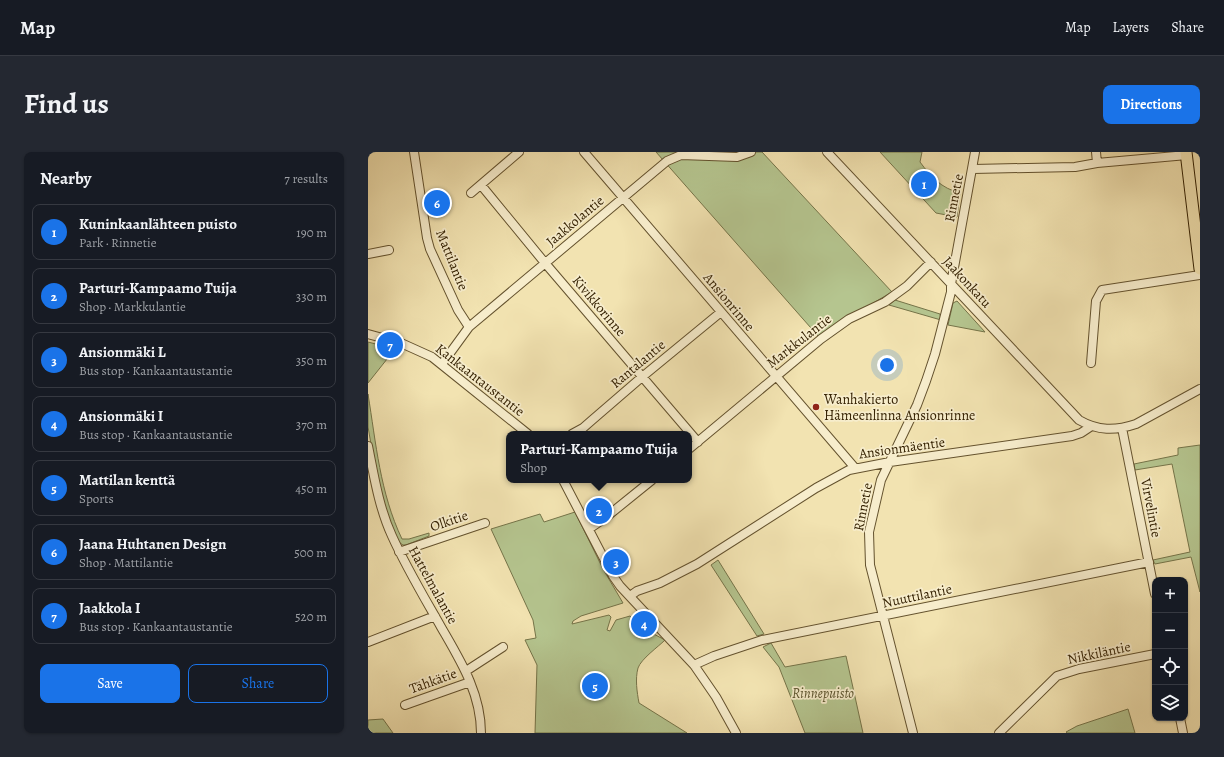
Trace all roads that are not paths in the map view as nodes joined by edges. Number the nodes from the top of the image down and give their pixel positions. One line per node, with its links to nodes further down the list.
1 (414, 152): 22 (street, Mattilantie)
2 (519, 152): 11 (street)
3 (584, 152): 13 (street, Ansionrinne)
4 (751, 152): 13 (street, Jaakkolantie)
5 (827, 152): 16 (street, Jaakonkatu)
6 (975, 152): 10 (street, Rinnetie)
7 (1096, 152): 9 (street)
8 (1187, 153): 9 (street); 18 (main road)
9 (1097, 163): 10 (street)
10 (973, 169): 20 (street, Rinnetie)
11 (481, 185): 12 (street); 17 (street, Kivikkorinne)
12 (471, 193)
13 (623, 198): 17 (street, Jaakkolantie); 21 (street, Ansionrinne)
14 (389, 250): 15 (street)
15 (368, 254)
16 (930, 262): 20 (street, Jaakonkatu); 26 (street, Markkulantie)
17 (545, 263): 22 (street, Jaakkolantie); 27 (street, Kivikkorinne)
18 (1200, 269)
19 (1200, 275): 24 (street)
20 (951, 284): 29 (street, Jaakonkatu); 38 (street, Rinnetie)
21 (721, 312): 26 (street, Ansionrinne); 27 (street, Rantalantie)
22 (469, 327): 25 (street, Jaakkolantie)
23 (368, 334): 25 (street, Kankaantaustantie)
24 (1091, 363)
25 (442, 364): 31 (street, Kankaantaustantie)
26 (776, 376): 35 (street, Markkulantie); 39 (street, Ansionrinne)
27 (642, 377): 32 (street, Rantalantie); 33 (street, Kivikkorinne)
28 (1200, 389): 30 (street)
29 (1090, 427): 30 (street); 38 (street, Ansionmäentie)
30 (1122, 428): 45 (street, Virvelintie)
31 (524, 431)
32 (577, 431)
33 (689, 431)
34 (692, 435): 35 (street, Kivikkorinne)
35 (698, 442): 37 (street, Markkulantie)
36 (368, 446): 44 (street, Hattelmalantie)
37 (692, 447)
38 (890, 462): 39 (street, Ansionmäentie); 49 (street, Rinnetie)
39 (855, 468): 47 (street, Ansionmäentie)
40 (565, 483): 43 (street)
41 (648, 483): 43 (street)
42 (485, 523): 44 (street, Olkitie)
43 (589, 529): 47 (street)
44 (400, 552): 48 (street, Hattelmalantie)
45 (1149, 562): 46 (street, Virvelintie); 49 (street, Nuuttilantie)
46 (1152, 578)
47 (630, 596): 53 (street)
48 (435, 616): 50 (street); 54 (street, Hattelmalantie)
49 (882, 616): 53 (street, Nuuttilantie); 60 (street, Rinnetie)
50 (368, 642)
51 (503, 647): 54 (street)
52 (1152, 655): 61 (street, Nikkiläntie)
53 (694, 665): 59 (street)
54 (466, 671): 55 (street, Hattelmalantie)
55 (470, 682): 56 (street, Tähkätie); 58 (street, Hattelmalantie)
56 (405, 705)
57 (1181, 721): 62 (street)
58 (481, 733)
59 (736, 733)
60 (913, 733)
61 (999, 733)
62 (1183, 733)

